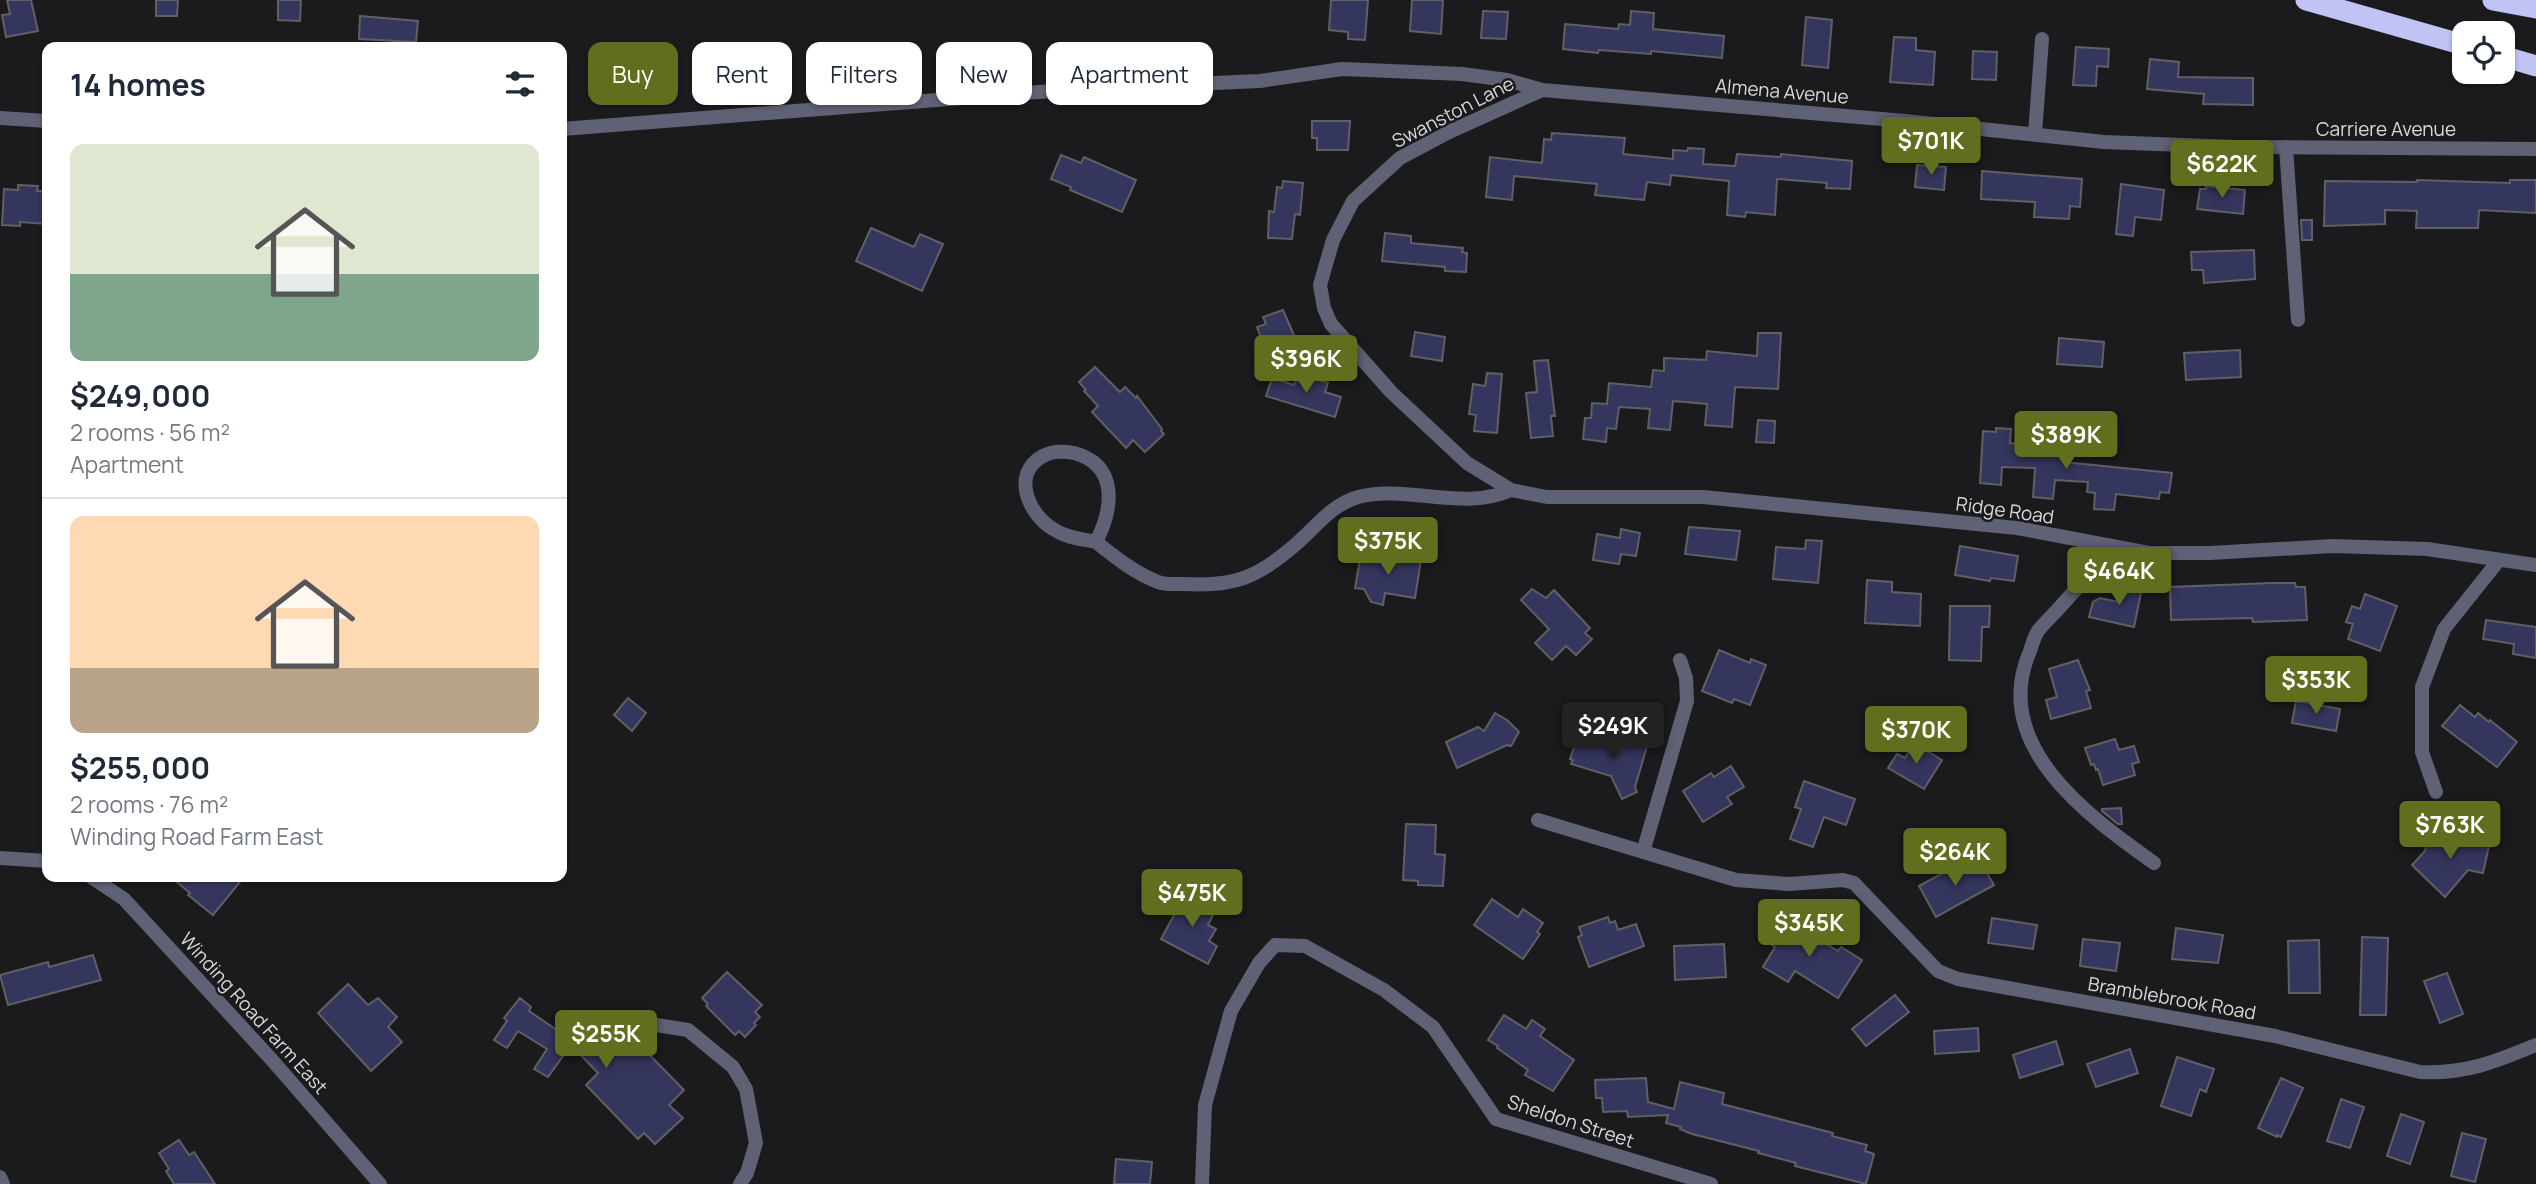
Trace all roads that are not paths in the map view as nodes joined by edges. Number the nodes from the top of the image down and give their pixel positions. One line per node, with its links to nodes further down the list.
1 (2306, 0): 5 (highway)
2 (2493, 0): 3 (highway)
3 (2536, 8)
4 (2042, 39): 12 (street)
5 (2452, 42)
6 (2515, 60): 7 (highway)
7 (2536, 66)
8 (1542, 90): 11 (street, Almena Avenue); 12 (street, Almena Avenue); 17 (street, Swanston Lane)
9 (0, 118): 10 (street)
10 (42, 121)
11 (567, 129)
12 (2035, 134): 13 (street, Almena Avenue)
13 (2236, 147): 14 (street, Carriere Avenue)
14 (2286, 148): 15 (street, Carriere Avenue); 16 (street)
15 (2536, 149)
16 (2298, 320)
17 (1511, 490): 18 (street); 19 (street, Ridge Road)
18 (1096, 542): 18 (street)
19 (2114, 547): 20 (street, Ridge Road); 28 (street)
20 (2499, 559): 21 (street, Ridge Road); 23 (street)
21 (2536, 565)
22 (1680, 660): 25 (street)
23 (2436, 792)
24 (1538, 820): 25 (street)
25 (1643, 852): 31 (street, Bramblebrook Road)
26 (0, 858): 27 (street)
27 (42, 860)
28 (2154, 863)
29 (98, 882): 34 (street, Winding Road Farm East)
30 (634, 1028): 35 (street)
31 (2536, 1045)
32 (0, 1177): 33 (street)
33 (3, 1184)
34 (380, 1184)
35 (740, 1184)
36 (1202, 1184): 37 (street, Sheldon Street)
37 (1711, 1184)

